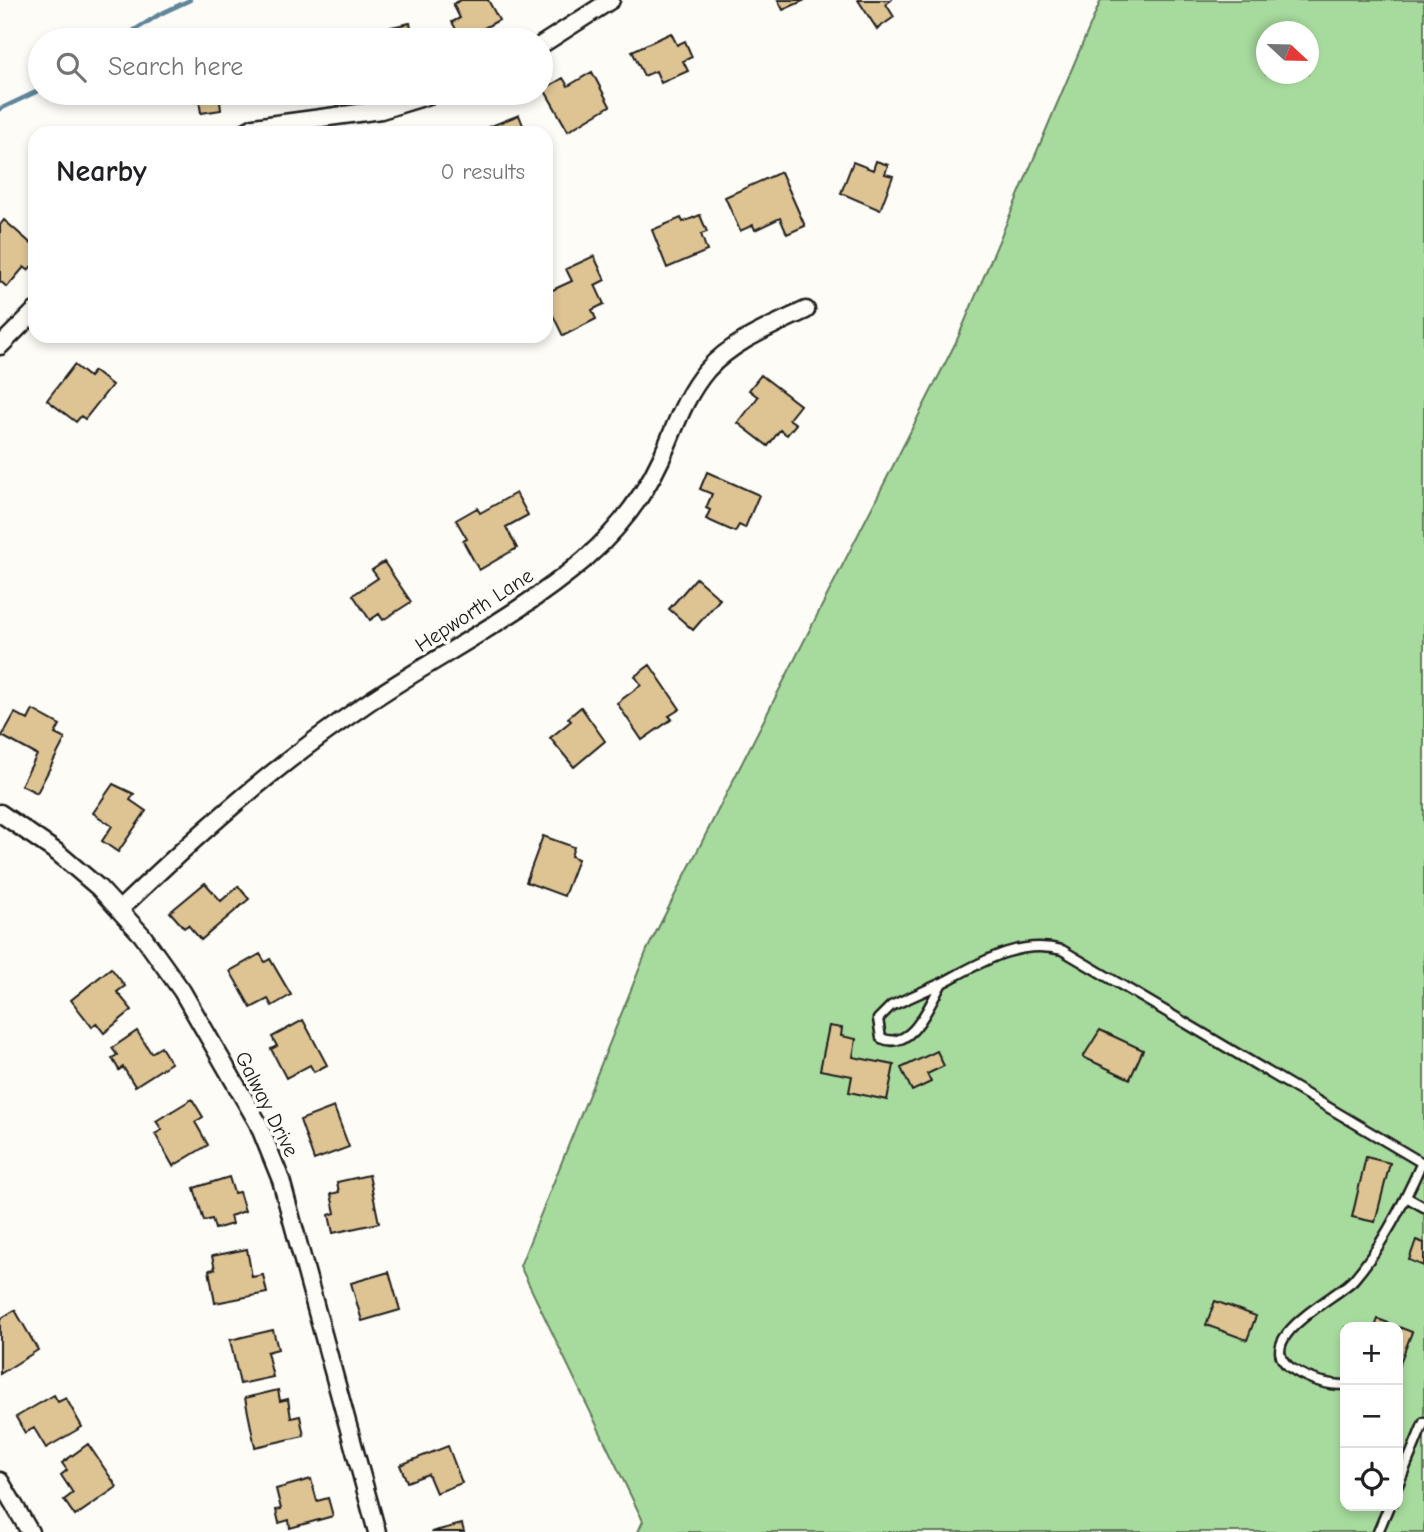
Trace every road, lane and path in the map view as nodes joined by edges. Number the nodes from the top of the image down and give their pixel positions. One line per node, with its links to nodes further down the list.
1 (611, 0): 2 (street)
2 (553, 37)
3 (397, 105): 4 (street)
4 (261, 126)
5 (806, 310): 9 (street, Hepworth Lane)
6 (28, 318): 7 (street)
7 (0, 346)
8 (0, 813): 9 (street, Galway Drive)
9 (119, 910): 20 (street, Galway Drive)
10 (942, 983): 10 (lane); 11 (lane)
11 (1423, 1163): 12 (lane)
12 (1406, 1197): 13 (lane); 14 (lane)
13 (1424, 1207)
14 (1340, 1385)
15 (1424, 1422): 16 (lane)
16 (1403, 1473)
17 (0, 1482): 19 (street)
18 (1387, 1511): 21 (lane)
19 (30, 1532)
20 (377, 1532)
21 (1378, 1532)

